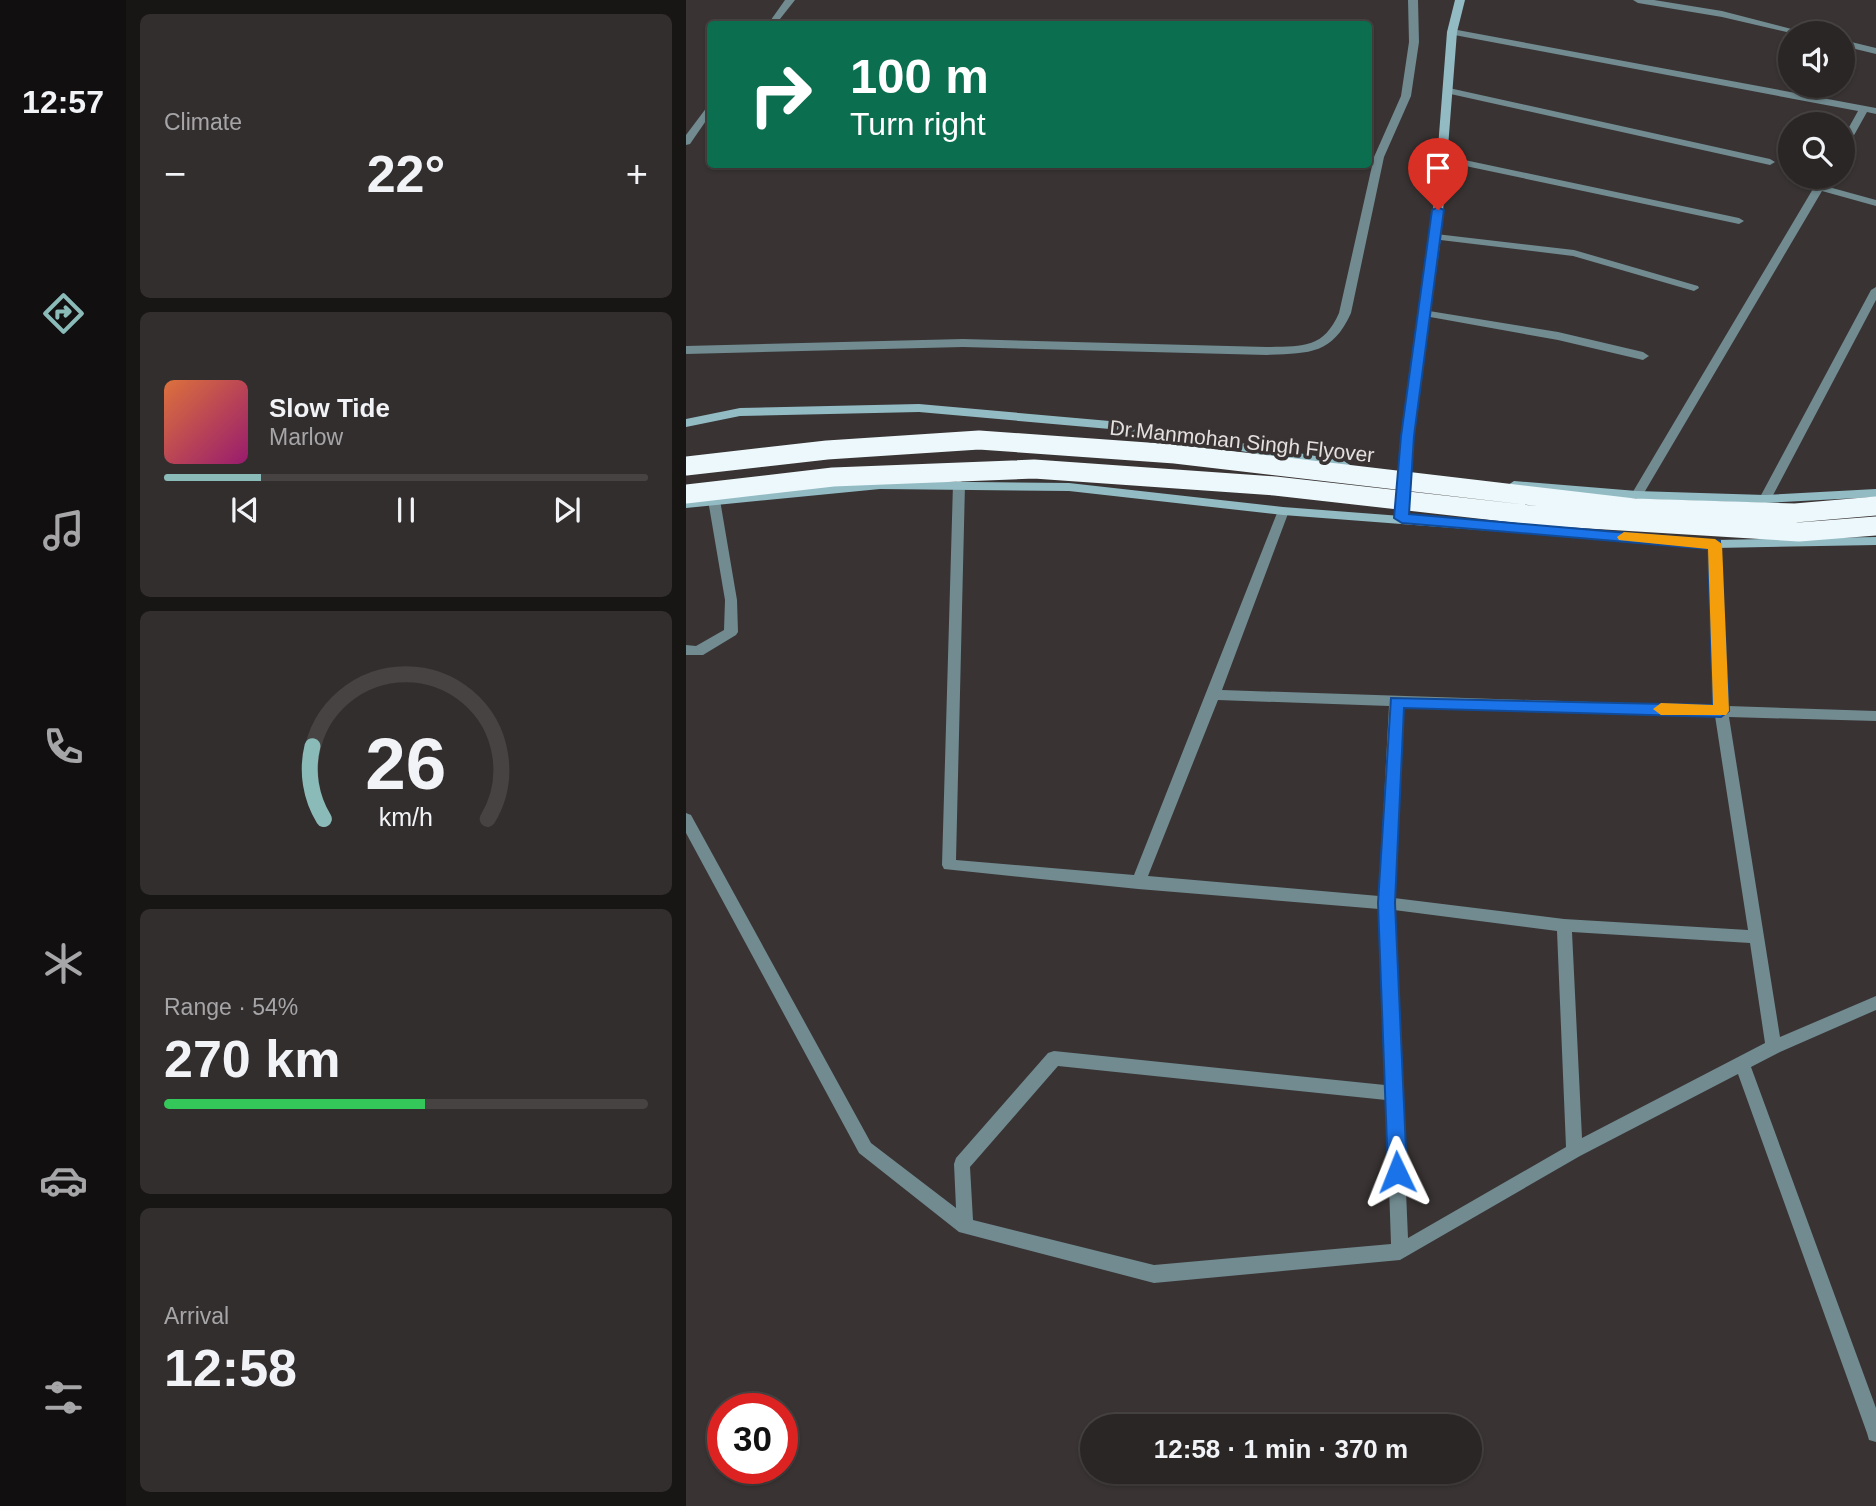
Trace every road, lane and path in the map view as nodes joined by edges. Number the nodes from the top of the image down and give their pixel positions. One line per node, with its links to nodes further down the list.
1 (790, 0): 5 (street)
2 (1413, 0): 26 (street)
3 (1460, 0): 7 (street)
4 (1638, 0): 6 (street)
5 (774, 21)
6 (1778, 27)
7 (1452, 32): 10 (street); 11 (street)
8 (1855, 46): 9 (street)
9 (1876, 51)
10 (1449, 91): 16 (street); 17 (street)
11 (1864, 109): 12 (street); 14 (street)
12 (1876, 111)
13 (707, 113): 15 (street)
14 (1855, 125)
15 (686, 142)
16 (1441, 158): 21 (street); 22 (street)
17 (1770, 162)
18 (1818, 189): 34 (street)
19 (1840, 189): 20 (street)
20 (1876, 203)
21 (1739, 221)
22 (1436, 237): 23 (street); 25 (street)
23 (1694, 288)
24 (1876, 290): 35 (street)
25 (1423, 313): 27 (street); 30 (street)
26 (686, 350)
27 (1643, 356)
28 (686, 422): 30 (street)
29 (686, 466): 38 (highway, Dr.Manmohan Singh Flyover, bridge)
30 (1406, 476): 34 (street); 40 (street)
31 (959, 484): 36 (street); 39 (street); 50 (street)
32 (1876, 493): 35 (street)
33 (686, 494): 41 (highway, Dr.Manmohan Singh Flyover, bridge)
34 (1637, 495): 35 (street)
35 (1765, 499)
36 (714, 500): 37 (street); 44 (street)
37 (686, 504)
38 (1876, 506)
39 (1283, 511): 40 (street); 45 (street)
40 (1402, 518): 43 (street)
41 (1876, 526)
42 (1876, 541): 43 (street)
43 (1715, 544): 47 (street)
44 (686, 650)
45 (1213, 695): 46 (street); 50 (street)
46 (1396, 702): 47 (street); 51 (street)
47 (1721, 711): 48 (street); 53 (street)
48 (1876, 716)
49 (686, 819): 59 (street)
50 (1138, 883): 51 (street)
51 (1386, 903): 52 (street); 57 (street)
52 (1564, 925): 53 (street); 58 (street)
53 (1757, 937): 55 (street)
54 (1876, 1003): 55 (street)
55 (1774, 1047): 56 (street)
56 (1742, 1064): 58 (street); 61 (street)
57 (1394, 1093): 59 (street); 60 (street)
58 (1574, 1151): 60 (street)
59 (965, 1226): 60 (street)
60 (1400, 1252)
61 (1876, 1433)

